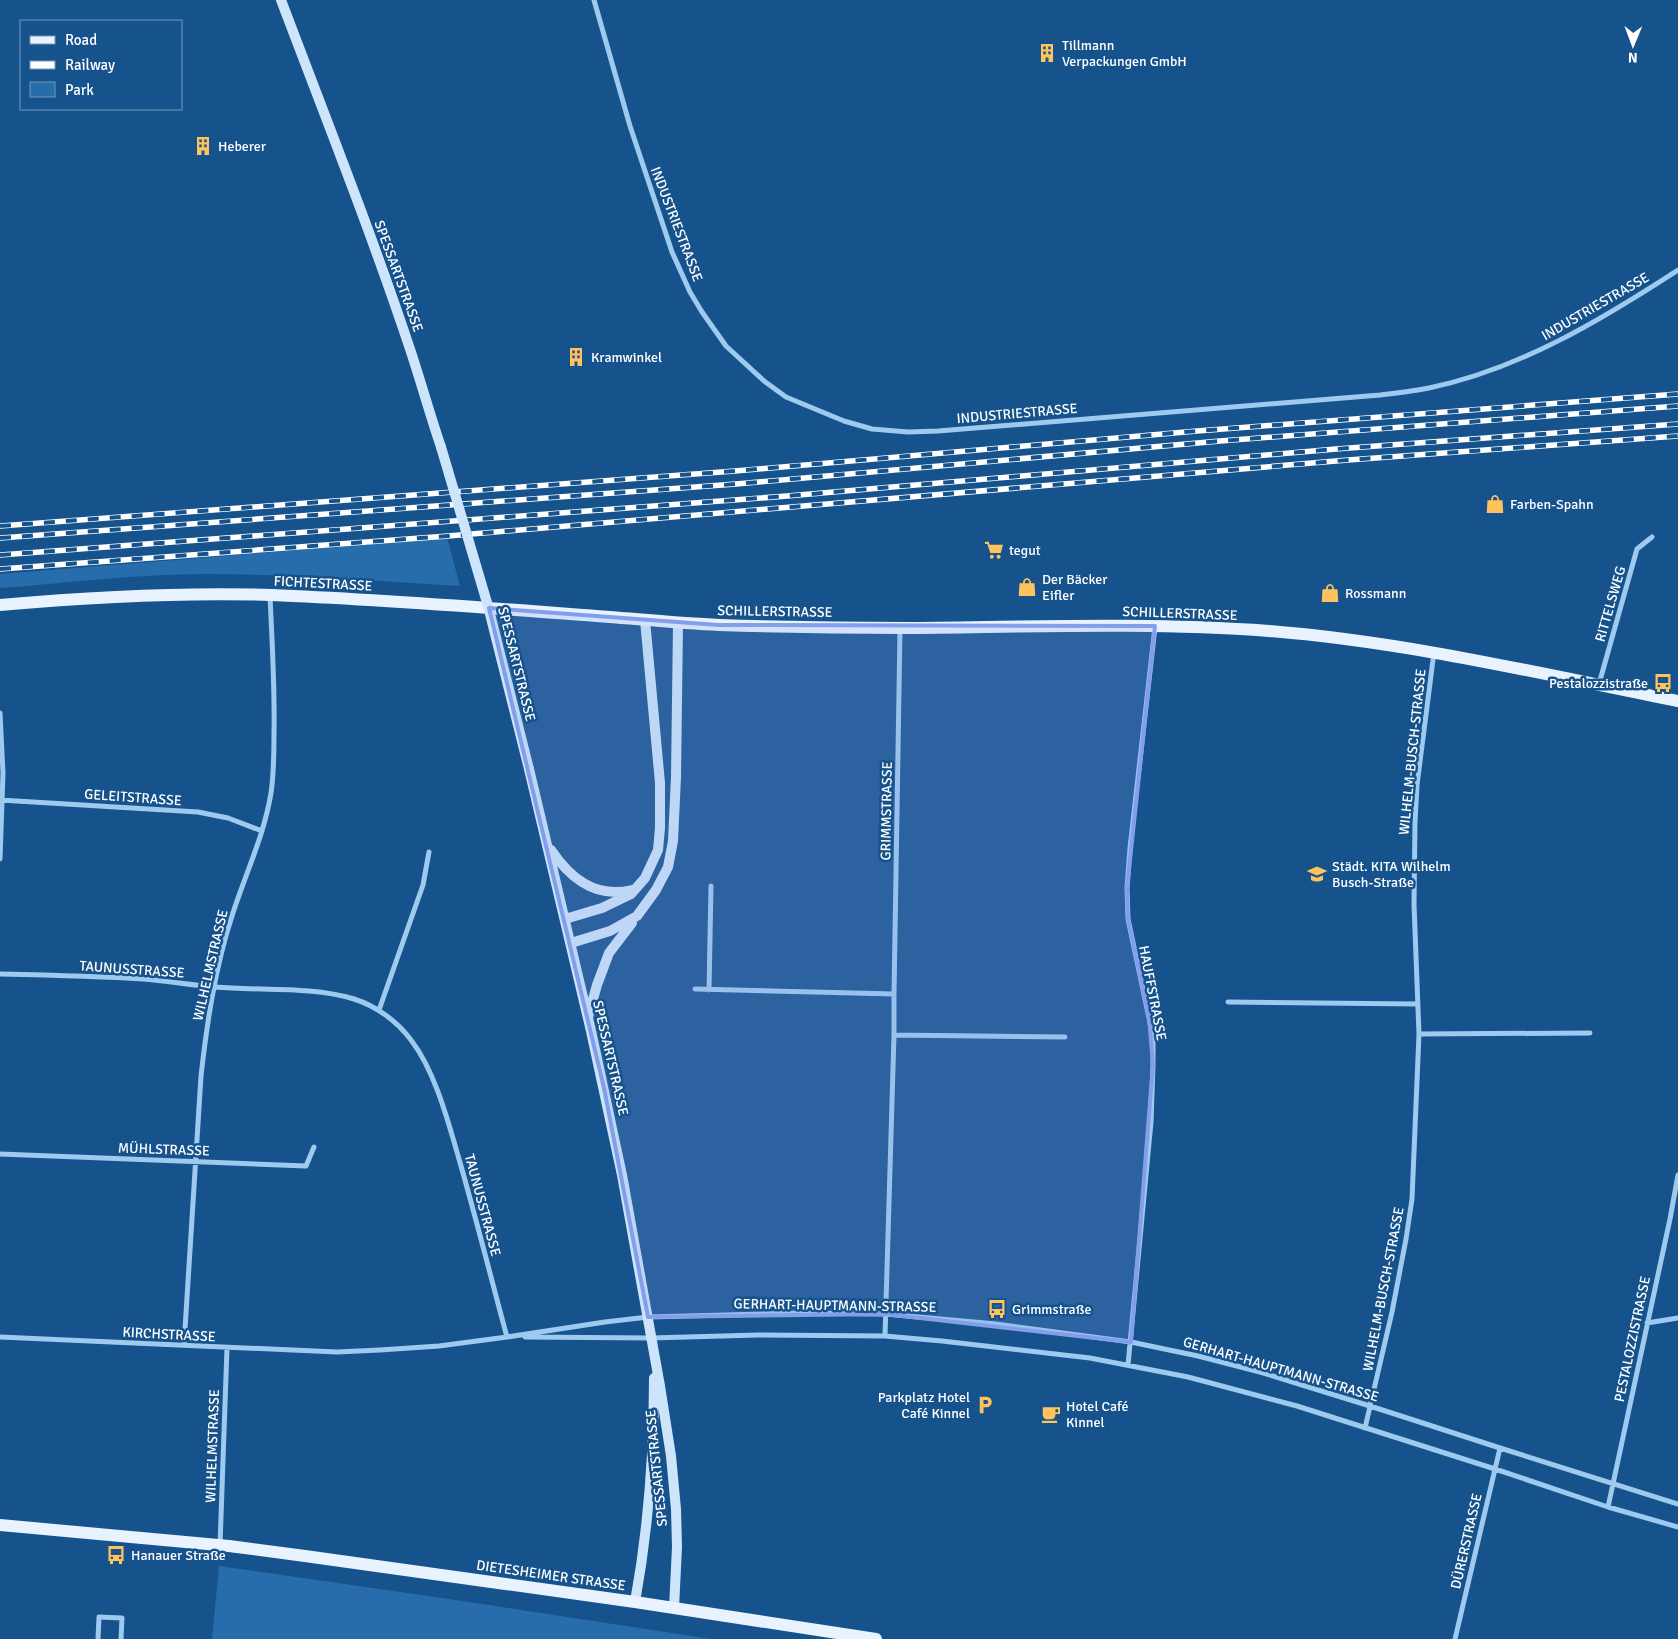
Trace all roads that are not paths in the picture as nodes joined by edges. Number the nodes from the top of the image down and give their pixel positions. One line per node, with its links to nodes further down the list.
1 (281, 0): 17 (main road, SPESSARTSTRASSE, bridge)
2 (594, 0): 3 (street, INDUSTRIESTRASSE)
3 (1678, 270)
4 (1652, 537): 12 (street, RITTELSWEG)
5 (270, 595): 6 (main road, FICHTESTRASSE); 7 (main road, FICHTESTRASSE); 16 (street, WILHELMSTRASSE)
6 (0, 605)
7 (645, 620): 8 (main road, SCHILLERSTRASSE); 20 (main road)
8 (678, 623): 10 (main road, SCHILLERSTRASSE); 22 (main road)
9 (1155, 626): 10 (main road, SCHILLERSTRASSE); 11 (main road, SCHILLERSTRASSE); 50 (street, HAUFFSTRASSE)
10 (900, 628): 29 (street, GRIMMSTRASSE)
11 (1434, 652): 12 (main road, SCHILLERSTRASSE); 31 (street, WILHELM-BUSCH-STRASSE)
12 (1599, 684): 13 (main road, SCHILLERSTRASSE)
13 (1678, 700)
14 (0, 713): 15 (street)
15 (1, 800): 16 (street, GELEITSTRASSE); 19 (street)
16 (262, 831): 26 (street, WILHELMSTRASSE)
17 (546, 842): 20 (main road); 23 (main road, SPESSARTSTRASSE)
18 (429, 852): 32 (street)
19 (0, 859)
20 (639, 886): 23 (main road)
21 (711, 886): 28 (street)
22 (637, 916): 24 (main road); 33 (main road)
23 (565, 919): 24 (main road, SPESSARTSTRASSE)
24 (571, 943): 33 (main road, SPESSARTSTRASSE)
25 (0, 974): 26 (street, TAUNUSSTRASSE)
26 (214, 987): 32 (street, TAUNUSSTRASSE); 40 (street, WILHELMSTRASSE)
27 (694, 989): 28 (street)
28 (709, 990): 29 (street)
29 (894, 994): 36 (street, GRIMMSTRASSE)
30 (1228, 1002): 31 (street)
31 (1418, 1004): 35 (street, WILHELM-BUSCH-STRASSE)
32 (379, 1010): 48 (street, TAUNUSSTRASSE)
33 (588, 1018): 43 (main road, SPESSARTSTRASSE)
34 (1590, 1033): 35 (street)
35 (1419, 1034): 56 (street, WILHELM-BUSCH-STRASSE)
36 (894, 1035): 37 (street); 42 (street, GRIMMSTRASSE)
37 (1065, 1037)
38 (314, 1147): 40 (street, MÜHLSTRASSE)
39 (0, 1154): 40 (street, MÜHLSTRASSE)
40 (195, 1161): 51 (street, WILHELMSTRASSE)
41 (1678, 1175): 45 (street, PESTALOZZISTRASSE)
42 (886, 1314): 43 (street, GERHART-HAUPTMANN-STRASSE); 46 (street, GRIMMSTRASSE); 50 (street, GERHART-HAUPTMANN-STRASSE)
43 (648, 1317): 48 (street, GERHART-HAUPTMANN-STRASSE); 49 (main road, SPESSARTSTRASSE)
44 (1678, 1318): 45 (street)
45 (1648, 1322): 60 (street, PESTALOZZISTRASSE)
46 (885, 1336): 49 (street, GERHART-HAUPTMANN-STRASSE); 55 (street, GERHART-HAUPTMANN-STRASSE)
47 (0, 1338): 51 (street, KIRCHSTRASSE)
48 (507, 1338): 49 (street, GERHART-HAUPTMANN-STRASSE); 53 (street, GERHART-HAUPTMANN-STRASSE)
49 (651, 1338): 54 (main road, SPESSARTSTRASSE)
50 (1131, 1342): 55 (street, HAUFFSTRASSE); 56 (street, GERHART-HAUPTMANN-STRASSE)
51 (184, 1345): 52 (street, KIRCHSTRASSE)
52 (227, 1348): 53 (street, KIRCHSTRASSE); 65 (street, WILHELMSTRASSE)
53 (337, 1352)
54 (654, 1355): 66 (main road, SPESSARTSTRASSE); 67 (main road, SPESSARTSTRASSE)
55 (1128, 1365): 57 (street, GERHART-HAUPTMANN-STRASSE)
56 (1370, 1406): 57 (street, WILHELM-BUSCH-STRASSE); 58 (street, GERHART-HAUPTMANN-STRASSE)
57 (1365, 1428): 59 (street, GERHART-HAUPTMANN-STRASSE)
58 (1500, 1448): 59 (street, DÜRERSTRASSE); 60 (street, GERHART-HAUPTMANN-STRASSE)
59 (1495, 1469): 62 (street, GERHART-HAUPTMANN-STRASSE); 71 (street, DÜRERSTRASSE)
60 (1612, 1484): 61 (street, GERHART-HAUPTMANN-STRASSE); 62 (street, PESTALOZZISTRASSE)
61 (1678, 1504)
62 (1608, 1506): 64 (street, GERHART-HAUPTMANN-STRASSE)
63 (0, 1525): 65 (main road)
64 (1678, 1527)
65 (220, 1546): 66 (main road, DIETESHEIMER STRASSE)
66 (635, 1602): 67 (main road, DIETESHEIMER STRASSE)
67 (674, 1608): 70 (main road, DIETESHEIMER STRASSE)
68 (98, 1639): 69 (street)
69 (121, 1639)
70 (876, 1639)
71 (1455, 1639)

